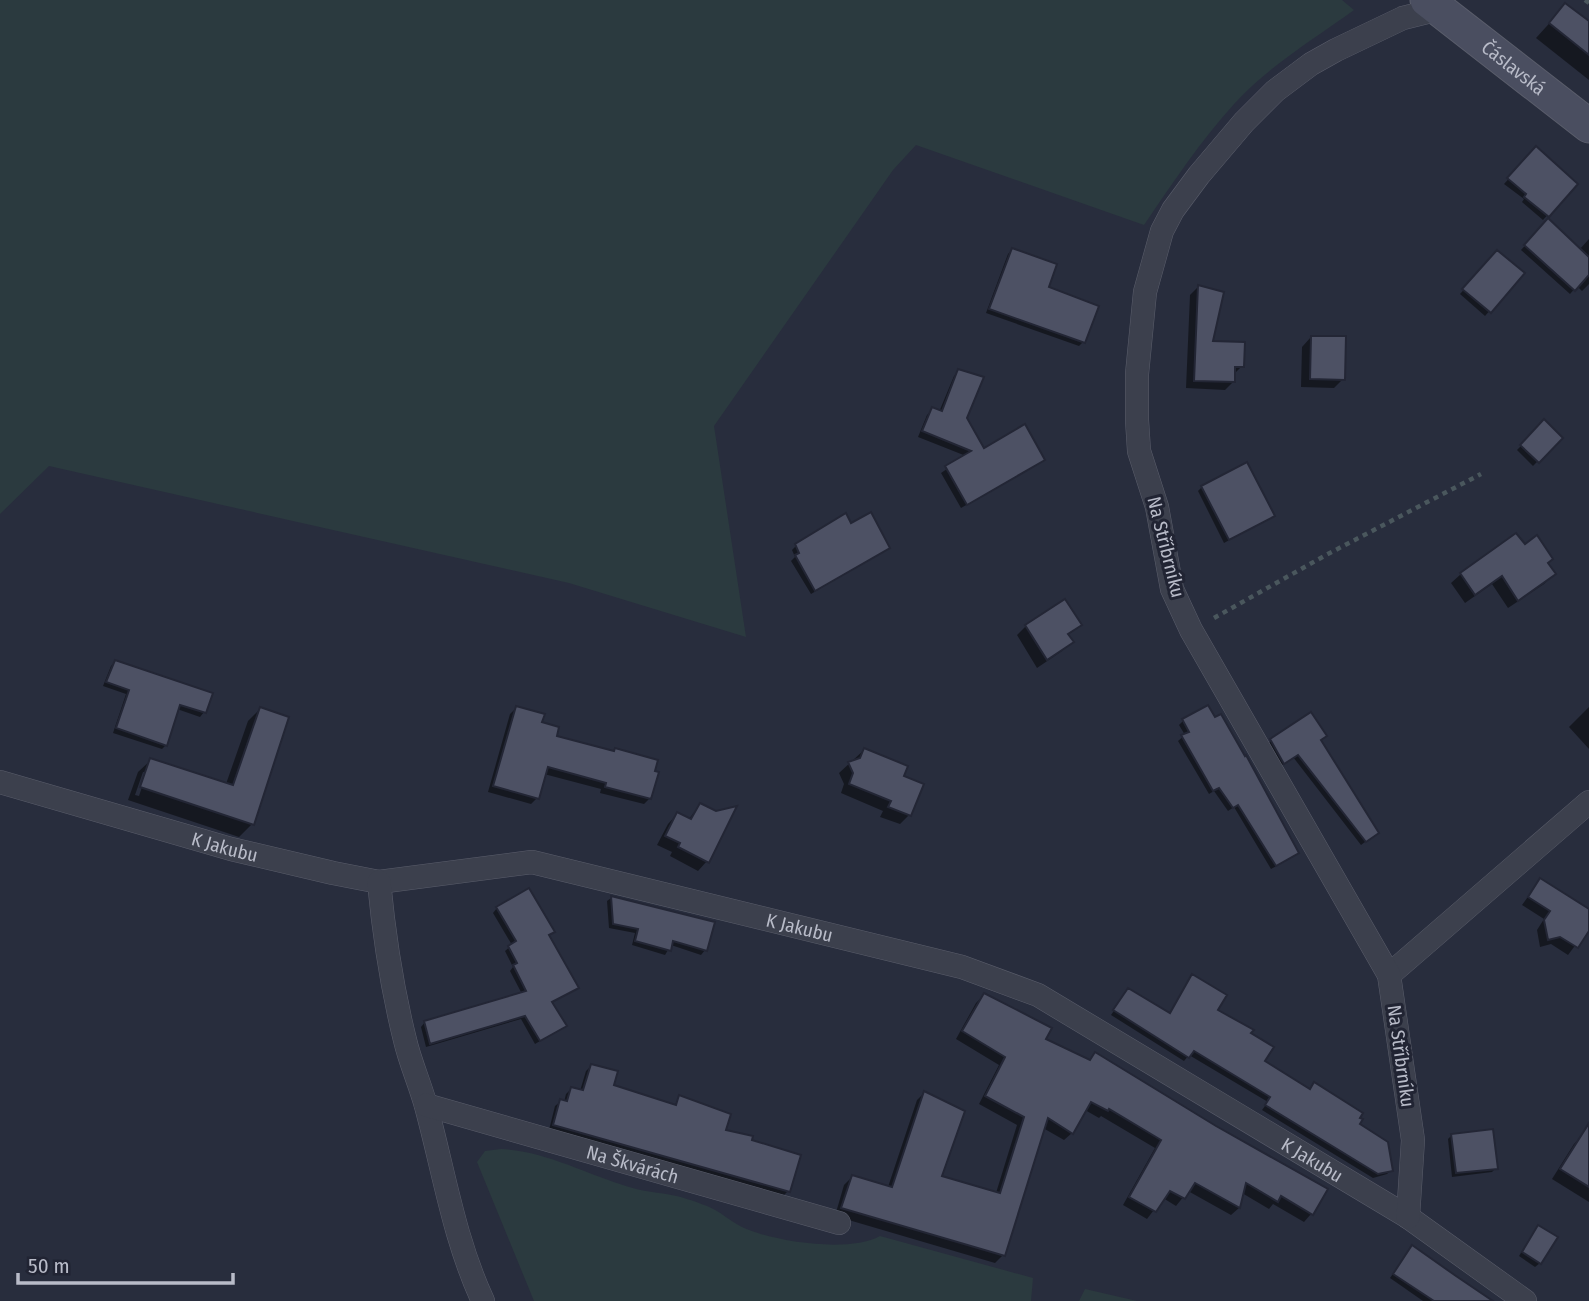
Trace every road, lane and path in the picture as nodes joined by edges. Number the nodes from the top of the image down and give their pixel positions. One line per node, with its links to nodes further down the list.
1 (1433, 5): 2 (street, Čáslavská); 4 (street, Na Stříbrníku)
2 (1589, 126)
3 (1481, 474): 4 (path)
4 (1192, 630): 8 (street, Na Stříbrníku)
5 (0, 782): 7 (street, K Jakubu)
6 (1589, 802): 8 (street)
7 (379, 882): 9 (street); 10 (street, K Jakubu)
8 (1390, 975): 10 (street, Na Stříbrníku)
9 (426, 1105): 11 (street, Na Škvárách); 12 (street)
10 (1408, 1217): 13 (street, K Jakubu)
11 (839, 1223)
12 (483, 1301)
13 (1525, 1301)

